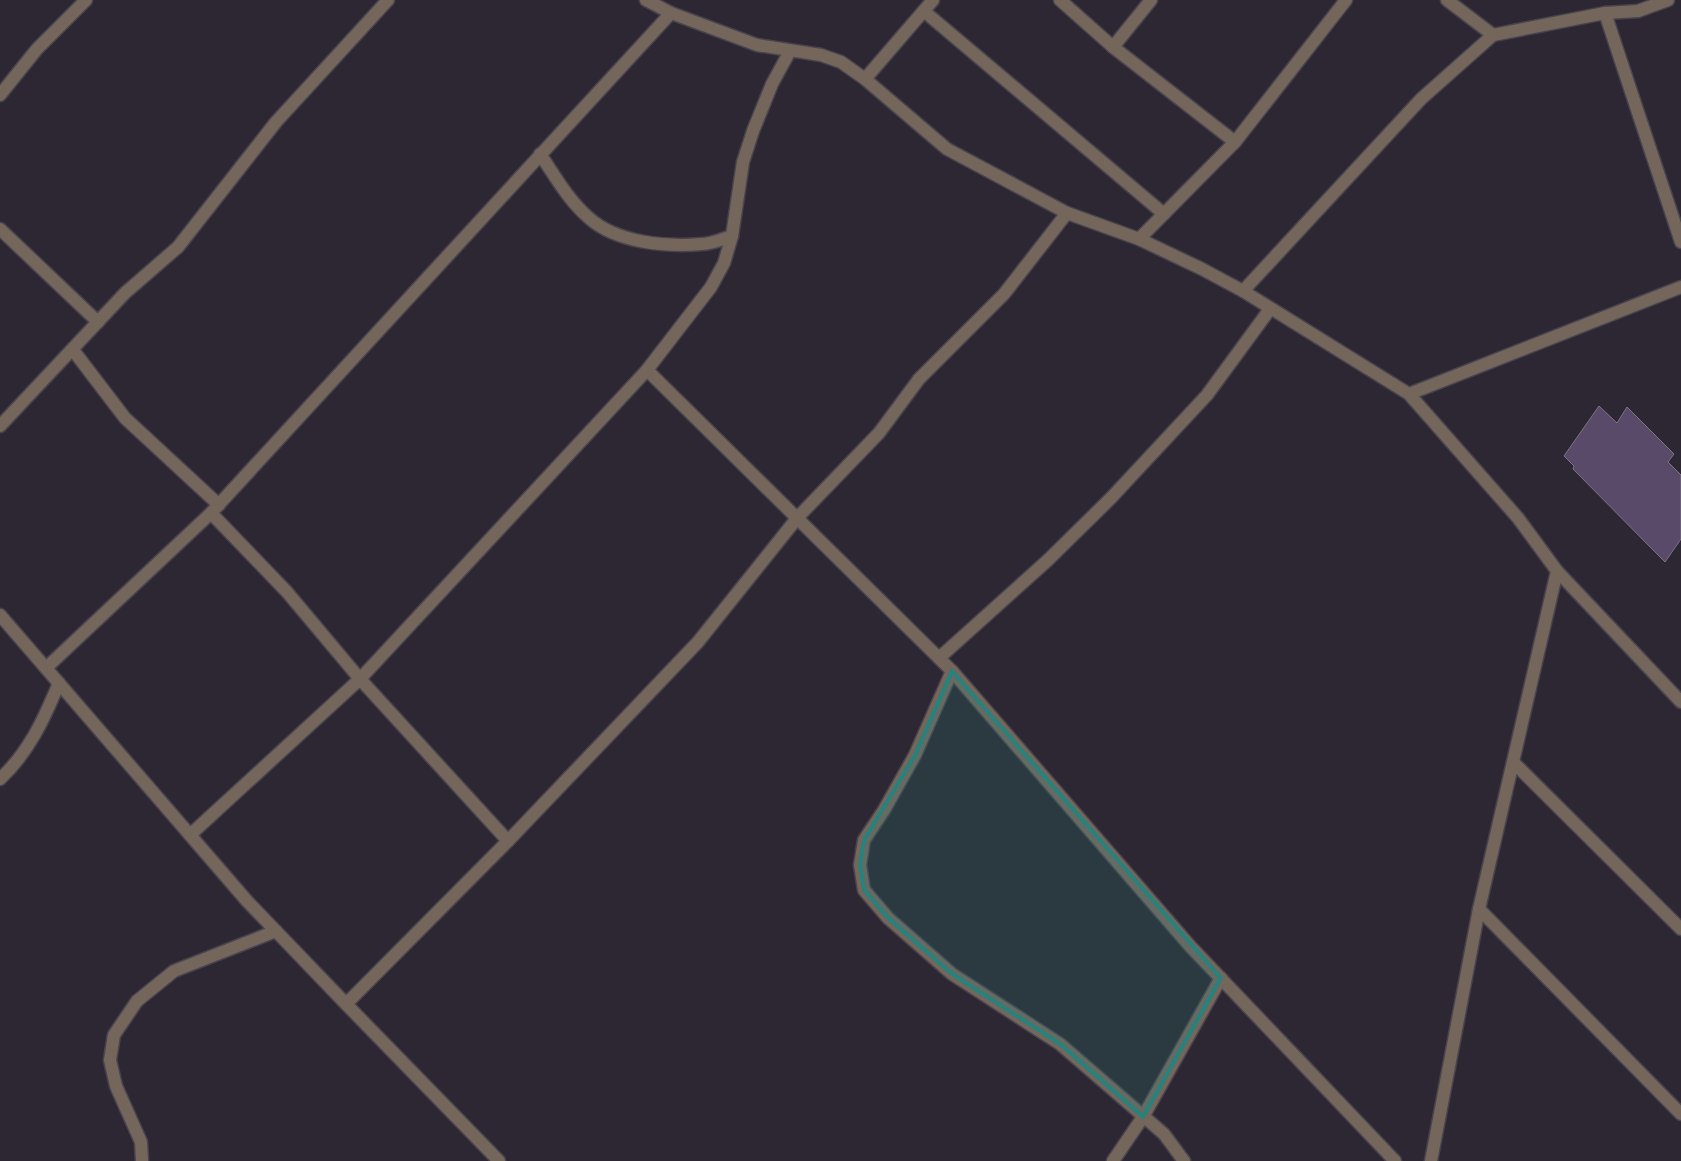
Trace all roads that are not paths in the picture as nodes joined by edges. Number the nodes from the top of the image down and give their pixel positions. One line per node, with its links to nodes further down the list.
1 (86, 0): 19 (street)
2 (388, 0): 31 (street)
3 (646, 0): 13 (street)
4 (933, 0): 12 (street)
5 (1060, 0): 16 (street)
6 (1150, 0): 16 (street)
7 (1346, 0): 20 (street)
8 (1447, 0): 15 (street)
9 (1648, 0): 11 (street)
10 (1668, 0): 11 (street)
11 (1638, 10): 14 (street)
12 (925, 12): 18 (street); 23 (street)
13 (671, 13): 17 (street); 21 (street)
14 (1605, 13): 15 (street); 27 (street)
15 (1493, 35): 29 (street)
16 (1113, 48): 20 (street)
17 (790, 51): 18 (street); 25 (street)
18 (865, 79): 22 (street)
19 (0, 95)
20 (1236, 142): 23 (street)
21 (540, 154): 25 (street); 36 (street)
22 (1067, 213): 26 (street); 37 (street)
23 (1164, 214): 26 (street)
24 (0, 229): 31 (street)
25 (732, 236): 33 (street)
26 (1140, 239): 29 (street)
27 (1681, 242)
28 (1681, 287): 34 (street)
29 (1242, 291): 30 (street)
30 (1270, 309): 34 (street); 40 (street)
31 (98, 322): 32 (street)
32 (73, 350): 35 (street); 36 (street)
33 (647, 370): 37 (street); 43 (street)
34 (1409, 394): 38 (street)
35 (0, 426)
36 (215, 509): 41 (street); 43 (street)
37 (798, 517): 40 (street); 49 (street)
38 (1557, 571): 45 (street); 46 (street)
39 (0, 614): 41 (street)
40 (939, 658): 42 (street)
41 (46, 668): 44 (street)
42 (952, 671): 53 (street); 56 (street)
43 (360, 679): 48 (street); 49 (street)
44 (59, 683): 47 (street); 48 (street)
45 (1681, 702)
46 (1513, 762): 50 (street); 51 (street)
47 (0, 780)
48 (190, 835): 52 (street)
49 (508, 841): 54 (street)
50 (1479, 909): 55 (street); 62 (street)
51 (1681, 929)
52 (276, 931): 54 (street); 57 (street)
53 (1221, 978): 56 (street); 61 (street)
54 (346, 1004): 58 (street)
55 (1681, 1114)
56 (1142, 1117): 59 (street); 60 (street)
57 (142, 1161)
58 (499, 1161)
59 (1113, 1161)
60 (1184, 1161)
61 (1395, 1161)
62 (1431, 1161)

